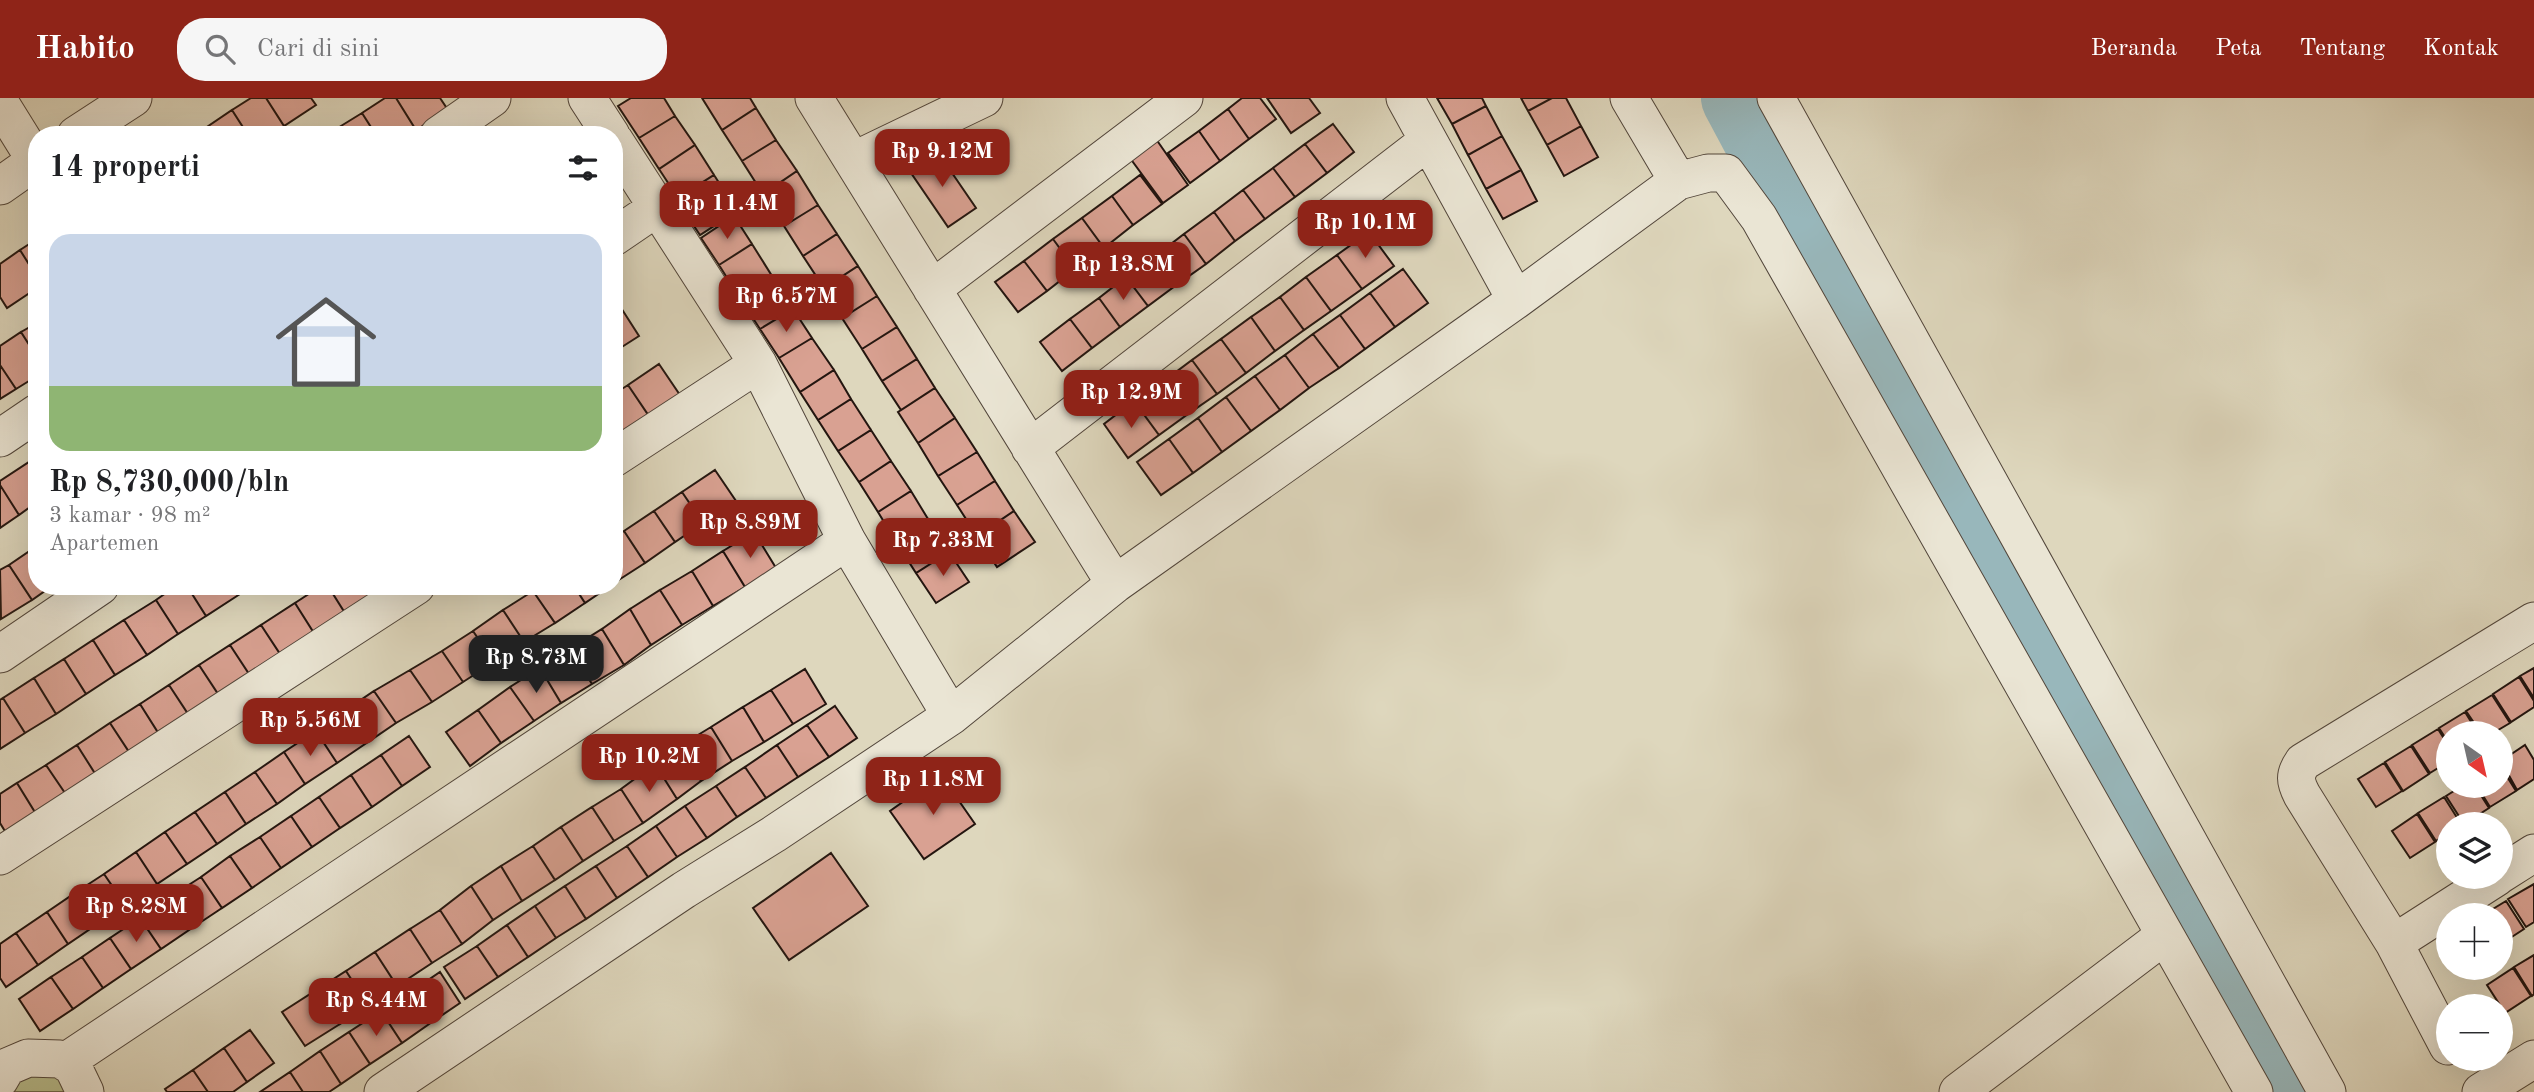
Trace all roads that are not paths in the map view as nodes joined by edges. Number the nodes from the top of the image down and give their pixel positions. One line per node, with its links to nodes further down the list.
1 (133, 98): 11 (street)
2 (492, 98): 12 (street)
3 (587, 98): 13 (street)
4 (814, 98): 17 (street)
5 (984, 98): 17 (street)
6 (1184, 98): 23 (street)
7 (1405, 98): 14 (street)
8 (1629, 98): 19 (street)
9 (1776, 98): 52 (street)
10 (0, 103): 15 (street)
11 (90, 126)
12 (452, 126)
13 (605, 126)
14 (1428, 141): 24 (street); 28 (street)
15 (28, 147)
16 (623, 154): 21 (street)
17 (853, 161): 23 (street)
18 (28, 166): 20 (street)
19 (1678, 181): 24 (street); 41 (street)
20 (0, 186)
21 (658, 207): 22 (street); 25 (street)
22 (623, 230)
23 (932, 289): 28 (street)
24 (1516, 300): 31 (street)
25 (758, 364): 29 (street); 30 (street)
26 (28, 419): 27 (street)
27 (0, 438)
28 (1030, 448): 31 (street)
29 (623, 452)
30 (847, 541): 36 (street); 46 (street)
31 (1115, 584): 36 (street)
32 (87, 595): 35 (street)
33 (402, 595): 38 (street)
34 (2534, 621): 42 (street)
35 (0, 654)
36 (951, 716): 49 (street)
37 (2534, 853): 39 (street)
38 (0, 856)
39 (2513, 866)
40 (2477, 889): 42 (street)
41 (2164, 936): 50 (street); 51 (street)
42 (2394, 943): 43 (street)
43 (2436, 1023)
44 (2534, 1059): 54 (street)
45 (5, 1060): 46 (street)
46 (65, 1062): 48 (street)
47 (2461, 1071): 53 (street)
48 (85, 1092)
49 (383, 1092)
50 (1958, 1092)
51 (2255, 1092)
52 (2327, 1092)
53 (2472, 1092)
54 (2481, 1092)

